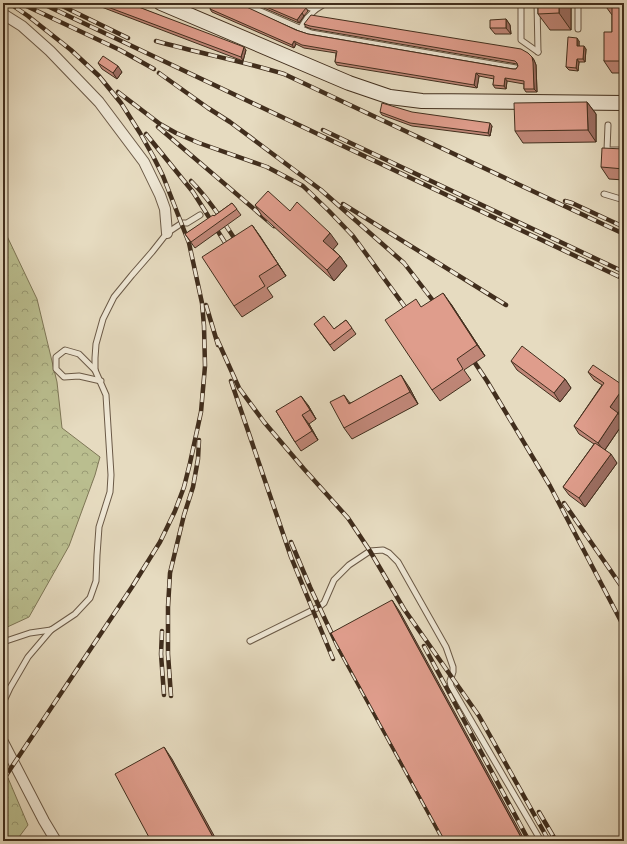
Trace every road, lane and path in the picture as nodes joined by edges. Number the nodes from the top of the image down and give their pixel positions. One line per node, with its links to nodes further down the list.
1 (161, 3): 13 (main road)
2 (242, 3): 10 (lane)
3 (299, 3): 8 (lane)
4 (326, 3): 8 (lane)
5 (521, 3): 6 (lane)
6 (537, 3)
7 (578, 3): 11 (lane)
8 (315, 10): 10 (lane)
9 (3, 14): 19 (street)
10 (300, 29): 12 (lane)
11 (578, 29)
12 (516, 68)
13 (624, 103)
14 (608, 125): 15 (lane)
15 (624, 150)
16 (604, 194): 17 (lane)
17 (624, 200)
18 (200, 215): 19 (lane)
19 (167, 233): 20 (lane)
20 (96, 370): 21 (lane); 21 (lane)
21 (101, 381): 22 (lane)
22 (51, 630): 24 (lane); 25 (lane)
23 (250, 641): 28 (lane)
24 (3, 642)
25 (3, 703)
26 (3, 742): 27 (street)
27 (56, 841)
28 (541, 841)

